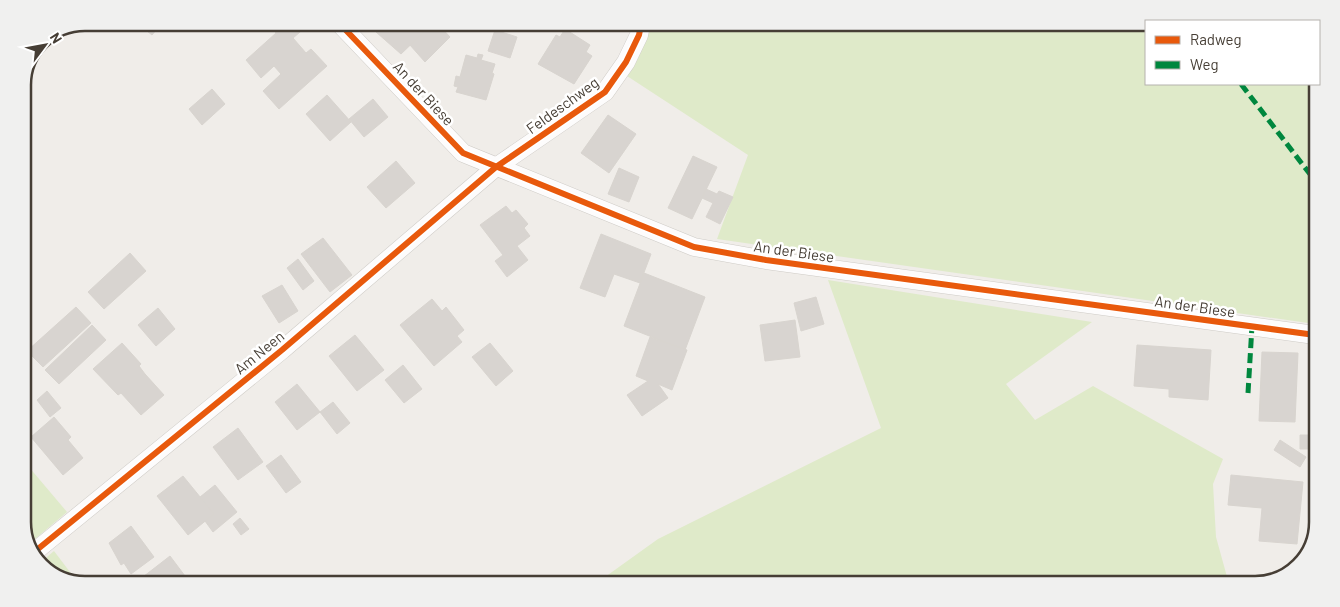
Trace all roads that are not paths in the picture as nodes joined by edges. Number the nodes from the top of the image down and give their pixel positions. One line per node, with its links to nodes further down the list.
1 (347, 31): 3 (street, An der Biese)
2 (640, 31): 3 (street, Feldeschweg)
3 (496, 167): 4 (street, An der Biese); 5 (street, Am Neen)
4 (1309, 334)
5 (39, 548)

